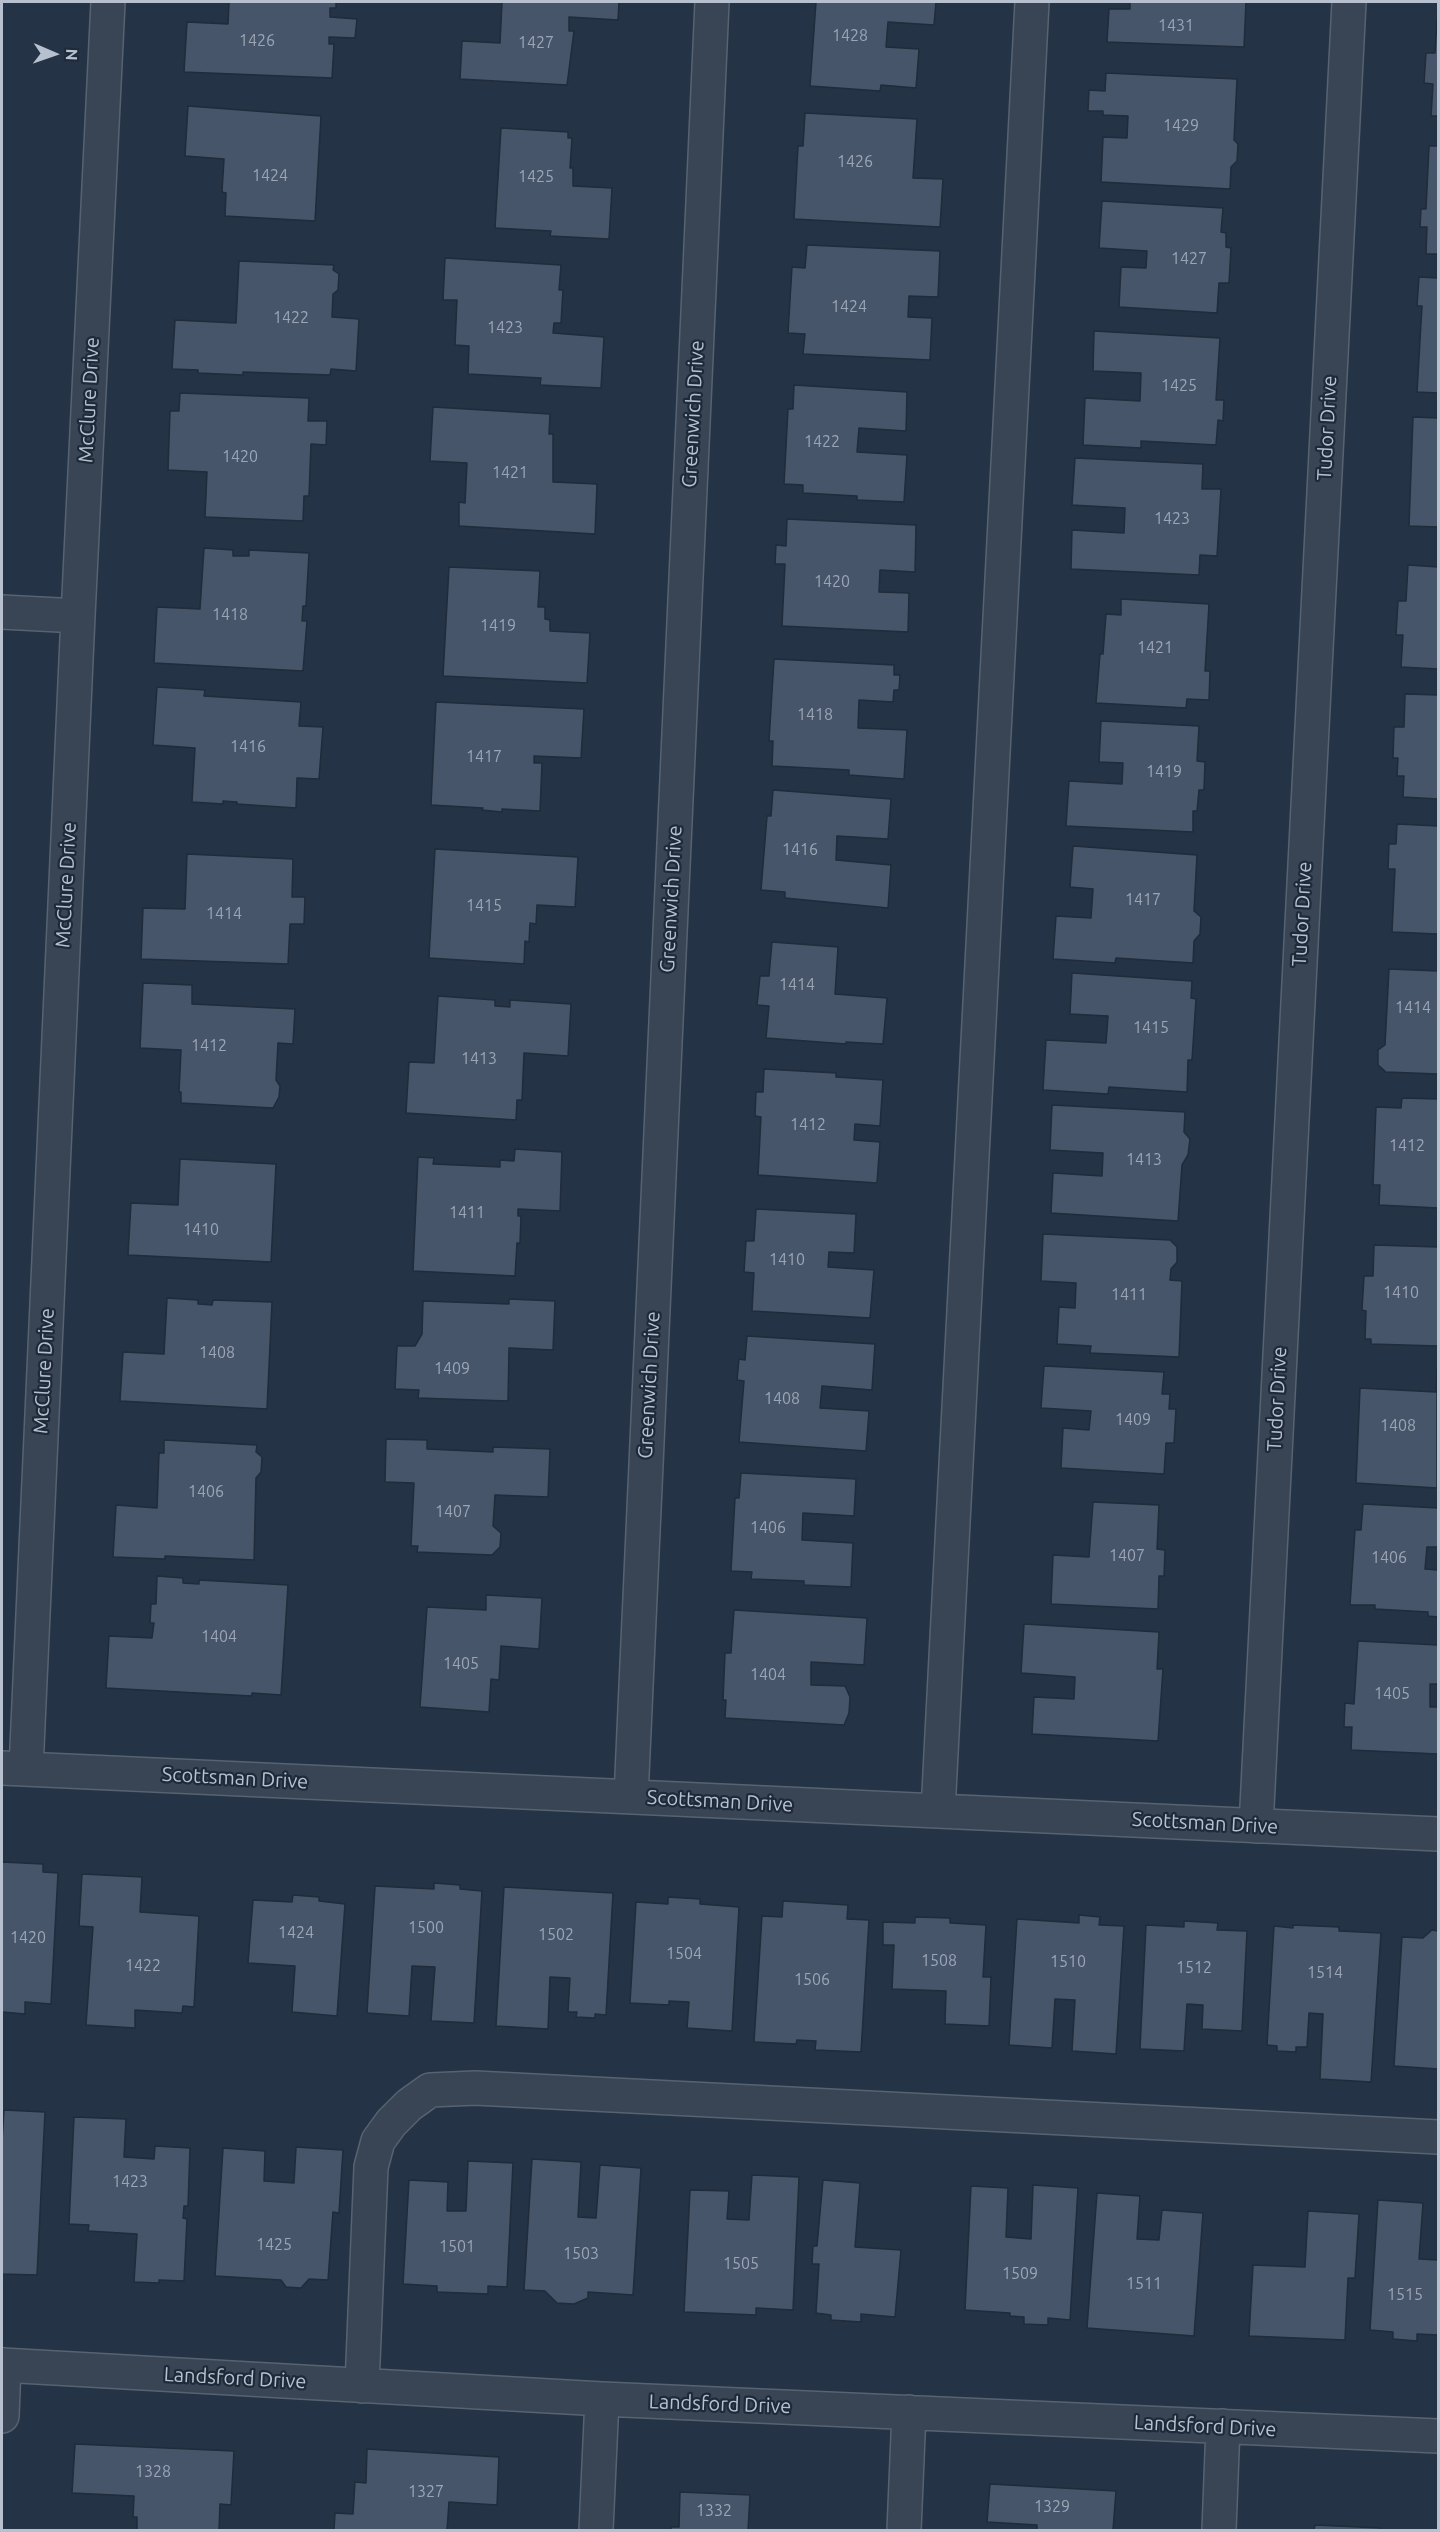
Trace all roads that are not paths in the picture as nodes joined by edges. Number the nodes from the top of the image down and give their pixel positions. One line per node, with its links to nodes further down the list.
1 (108, 2): 6 (street, McClure Drive)
2 (712, 2): 8 (street, Greenwich Drive)
3 (1032, 2): 9 (street)
4 (1349, 2): 10 (street, Tudor Drive)
5 (2, 612): 6 (street)
6 (78, 616): 7 (street, McClure Drive)
7 (14, 1768): 8 (street, Scottsman Drive)
8 (631, 1797): 9 (street, Scottsman Drive)
9 (938, 1811): 10 (street, Scottsman Drive)
10 (1256, 1826): 11 (street, Scottsman Drive)
11 (1438, 1834)
12 (1438, 2137): 14 (street)
13 (3, 2365): 14 (street, Landsford Drive); 17 (street)
14 (362, 2386): 15 (street, Landsford Drive)
15 (602, 2399): 16 (street, Landsford Drive); 20 (street)
16 (909, 2412): 18 (street, Landsford Drive); 21 (street)
17 (2, 2416)
18 (1223, 2426): 19 (street, Landsford Drive); 22 (street)
19 (1438, 2436)
20 (596, 2530)
21 (904, 2530)
22 (1219, 2530)

